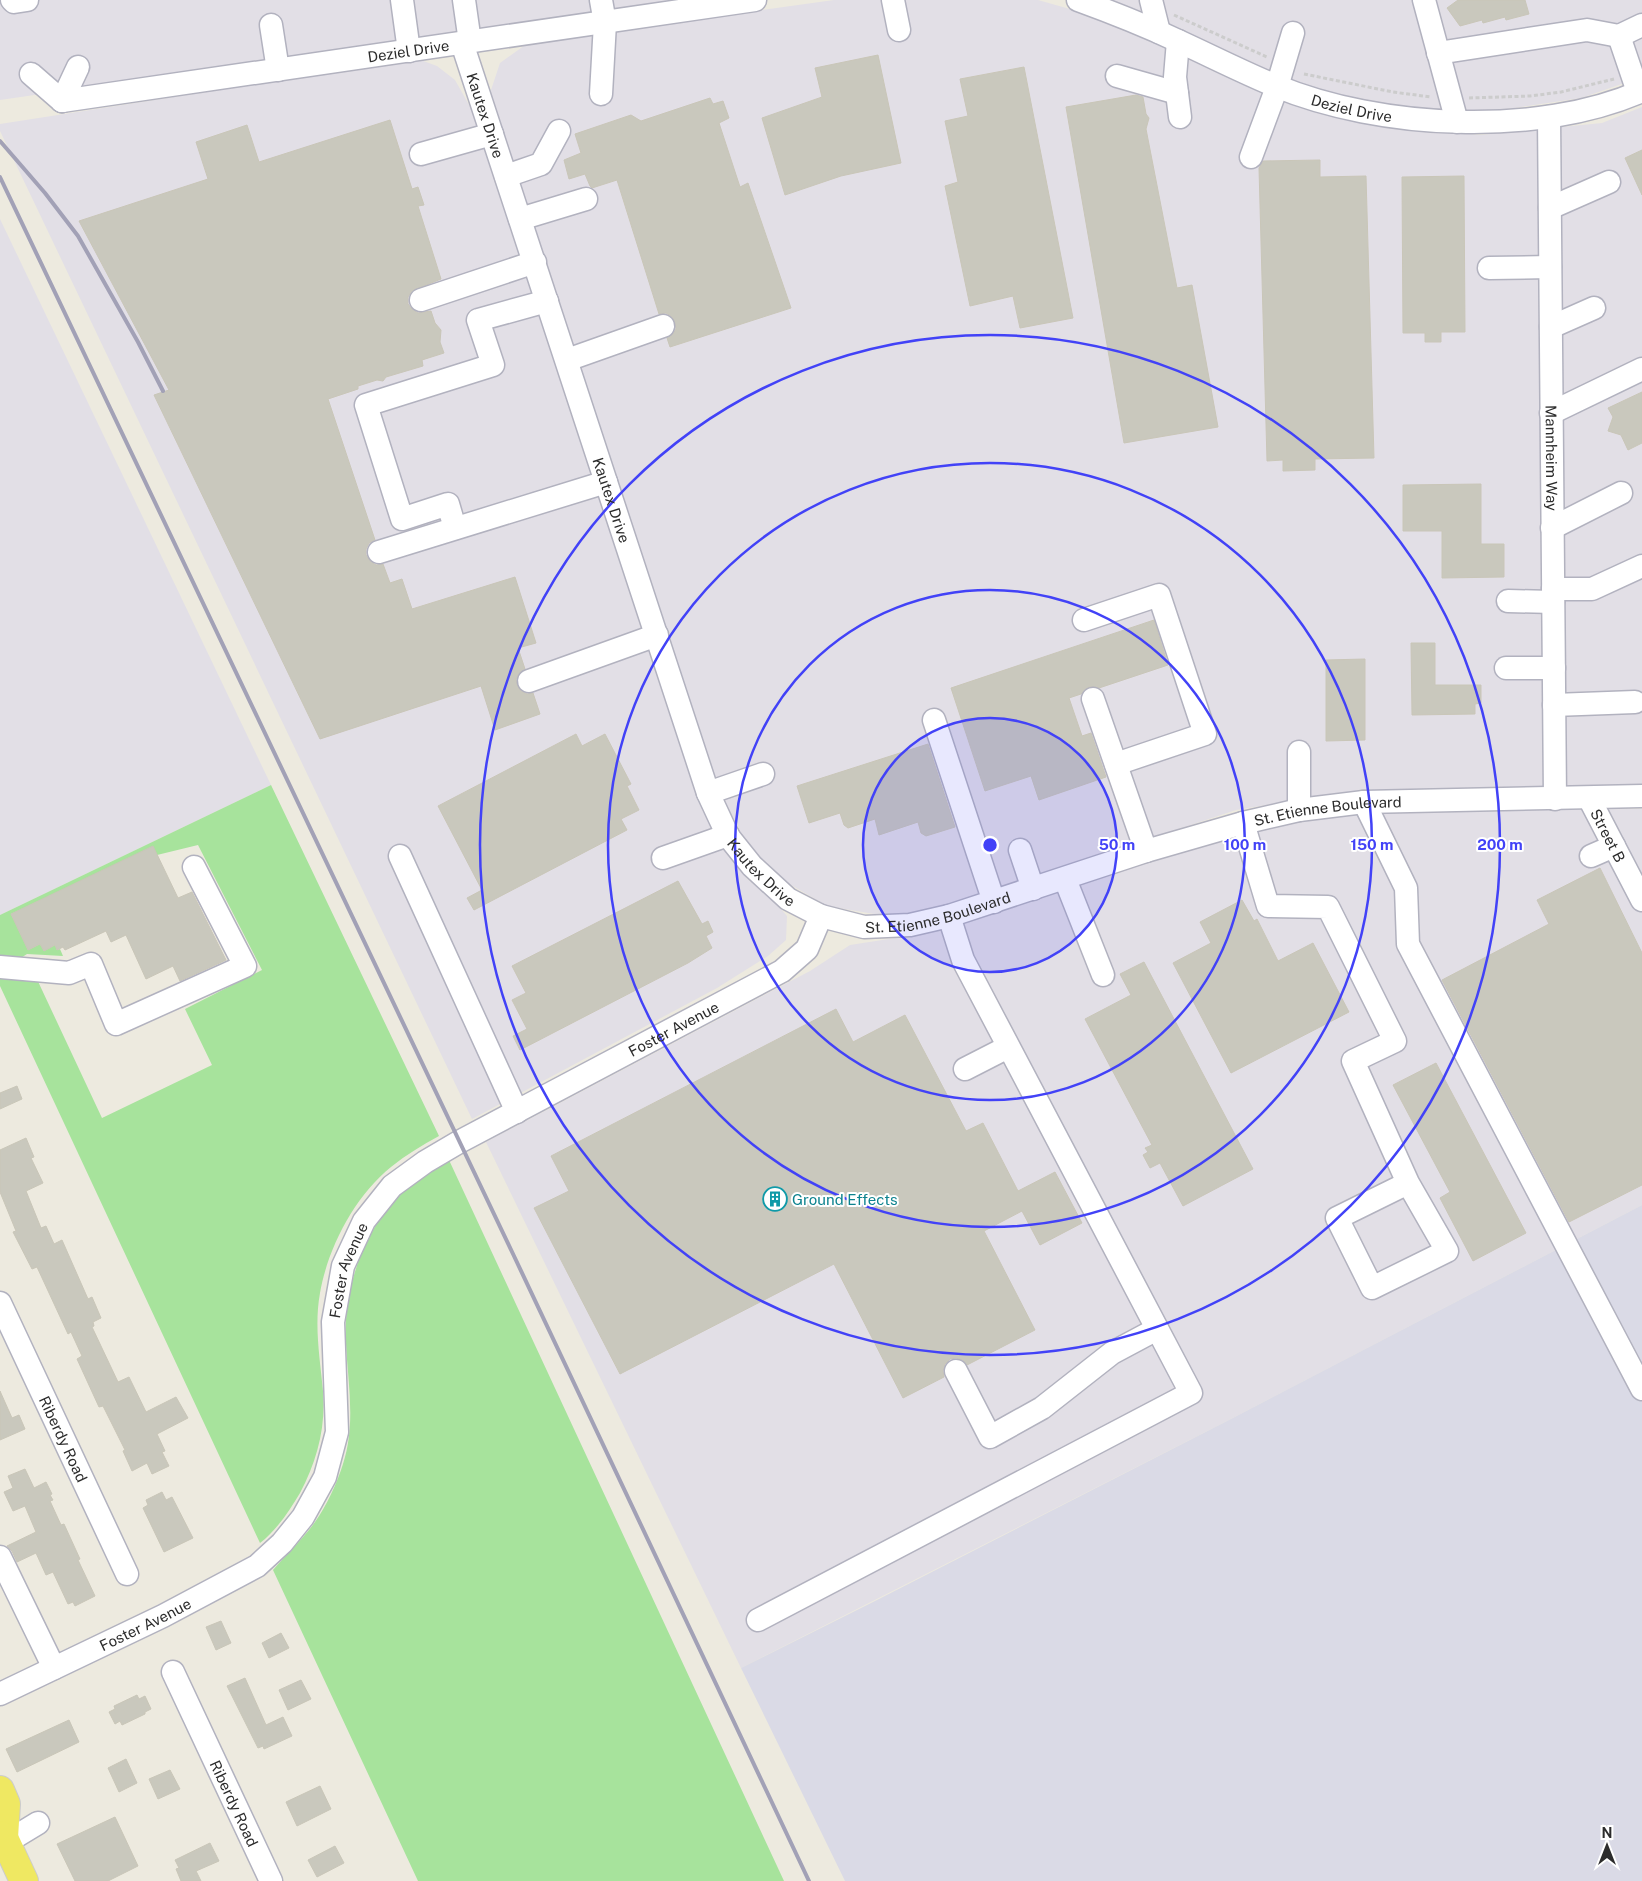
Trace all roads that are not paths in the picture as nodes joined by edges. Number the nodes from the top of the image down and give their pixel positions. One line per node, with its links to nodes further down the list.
1 (12, 0): 2 (street)
2 (27, 0)
3 (402, 0): 19 (street)
4 (464, 0): 18 (street, Kautex Drive)
5 (601, 0): 12 (street)
6 (755, 0): 10 (street, Deziel Drive)
7 (894, 0): 15 (street)
8 (1078, 0): 11 (street, Deziel Drive)
9 (1424, 0): 20 (street)
10 (670, 6): 12 (street, Deziel Drive)
11 (1164, 21): 25 (street, Deziel Drive); 27 (street)
12 (605, 22): 18 (street, Deziel Drive); 28 (street)
13 (271, 25): 22 (street)
14 (1642, 25): 17 (street)
15 (899, 30)
16 (1293, 33): 25 (street)
17 (1619, 36): 20 (street); 26 (street)
18 (466, 43): 19 (street, Deziel Drive); 34 (street, Kautex Drive)
19 (409, 51): 22 (street, Deziel Drive)
20 (1438, 52): 32 (street)
21 (78, 67): 29 (street)
22 (278, 70): 29 (street, Deziel Drive)
23 (31, 74): 29 (street)
24 (1118, 76): 27 (street)
25 (1276, 86): 32 (street, Deziel Drive); 36 (street)
26 (1640, 92): 31 (street, Deziel Drive)
27 (1177, 93): 30 (street)
28 (601, 94)
29 (62, 101)
30 (1180, 117)
31 (1549, 117): 32 (street, Deziel Drive); 40 (street, Mannheim Way)
32 (1457, 122)
33 (559, 131): 37 (street)
34 (492, 134): 35 (street); 37 (street, Kautex Drive)
35 (421, 154)
36 (1251, 157)
37 (506, 176): 41 (street, Kautex Drive)
38 (1609, 182): 40 (street)
39 (586, 199): 41 (street)
40 (1550, 208): 43 (street, Mannheim Way)
41 (520, 219): 42 (street, Kautex Drive)
42 (535, 262): 45 (street); 46 (street, Kautex Drive)
43 (1550, 267): 44 (street); 49 (street, Mannheim Way)
44 (1490, 268)
45 (421, 300)
46 (548, 301): 50 (street, Kautex Drive); 55 (street)
47 (1594, 308): 49 (street)
48 (663, 326): 50 (street)
49 (1551, 327): 52 (street, Mannheim Way)
50 (567, 360): 53 (street, Kautex Drive)
51 (1642, 369): 52 (street)
52 (1552, 413): 56 (street, Mannheim Way)
53 (606, 482): 55 (street); 62 (street, Kautex Drive)
54 (1621, 493): 56 (street)
55 (456, 528): 57 (street)
56 (1552, 528): 59 (street, Mannheim Way)
57 (379, 552)
58 (1642, 566): 59 (street)
59 (1553, 595): 60 (street); 64 (street, Mannheim Way)
60 (1508, 601)
61 (1084, 620): 71 (street)
62 (657, 635): 65 (street); 73 (street, Kautex Drive)
63 (1506, 668): 64 (street)
64 (1554, 668): 68 (street, Mannheim Way)
65 (529, 680)
66 (1094, 699): 71 (street)
67 (1635, 702): 68 (street)
68 (1554, 705): 75 (street, Mannheim Way)
69 (934, 720): 91 (street)
70 (1299, 752): 78 (street)
71 (1116, 764): 83 (street)
72 (763, 774): 73 (street)
73 (708, 793): 80 (street, Kautex Drive)
74 (1642, 796): 76 (street, St. Etienne Boulevard)
75 (1555, 798): 76 (street, St. Etienne Boulevard); 77 (street, St. Etienne Boulevard)
76 (1590, 798): 81 (street, Street B)
77 (1364, 802): 78 (street, St. Etienne Boulevard); 103 (street)
78 (1299, 810): 79 (street, St. Etienne Boulevard)
79 (1243, 823): 83 (street, St. Etienne Boulevard); 99 (street)
80 (728, 835): 86 (street); 92 (street, Kautex Drive)
81 (1614, 846): 85 (street); 90 (street, Street B)
82 (1020, 850): 89 (street)
83 (1146, 852): 88 (street, St. Etienne Boulevard)
84 (400, 856): 98 (street)
85 (1590, 856)
86 (663, 858)
87 (194, 867): 94 (street)
88 (1065, 879): 89 (street, St. Etienne Boulevard); 95 (street)
89 (1033, 889): 91 (street, St. Etienne Boulevard)
90 (1642, 900)
91 (994, 902): 93 (street, St. Etienne Boulevard)
92 (821, 916): 93 (street, St. Etienne Boulevard); 98 (street, Foster Avenue)
93 (949, 916): 96 (street)
94 (0, 967)
95 (1103, 975)
96 (1008, 1047): 97 (street); 101 (street)
97 (965, 1068)
98 (517, 1112): 107 (street, Foster Avenue)
99 (1408, 1184): 99 (street)
100 (0, 1303): 105 (street, Riberdy Road)
101 (1157, 1329): 102 (street); 106 (street)
102 (956, 1370)
103 (1642, 1389)
104 (0, 1558): 107 (street)
105 (127, 1574)
106 (758, 1620)
107 (54, 1668): 109 (street, Foster Avenue)
108 (173, 1672): 114 (street, Riberdy Road)
109 (0, 1694)
110 (0, 1790): 112 (main road)
111 (38, 1823): 112 (street)
112 (3, 1839): 113 (main road)
113 (24, 1881)
114 (271, 1881)

